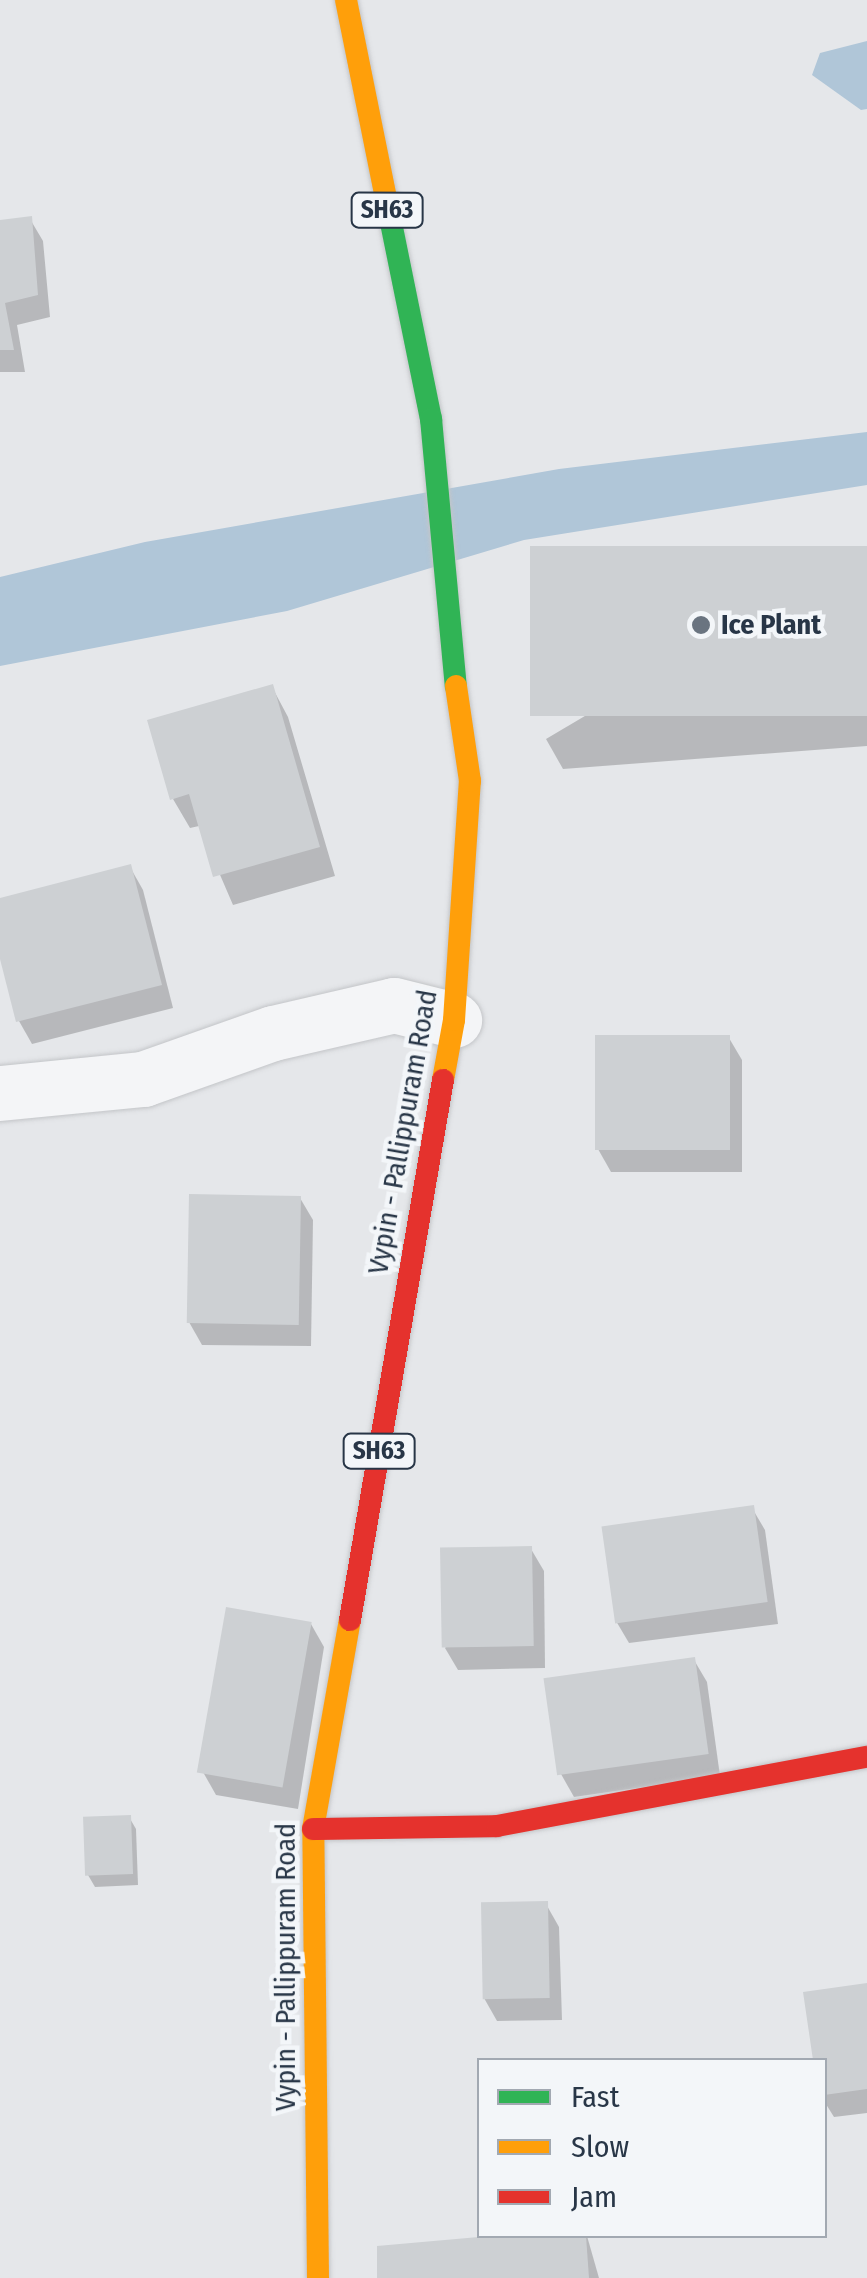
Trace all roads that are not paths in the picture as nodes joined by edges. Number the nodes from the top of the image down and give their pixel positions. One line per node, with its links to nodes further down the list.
1 (346, 0): 2 (main road, Vypin - Pallippuram Road / SH63)
2 (454, 1020): 3 (street); 5 (main road, Vypin - Pallippuram Road / SH63)
3 (0, 1093)
4 (867, 1758): 5 (main road)
5 (314, 1829): 6 (main road, Vypin - Pallippuram Road / SH63)
6 (318, 2278)

